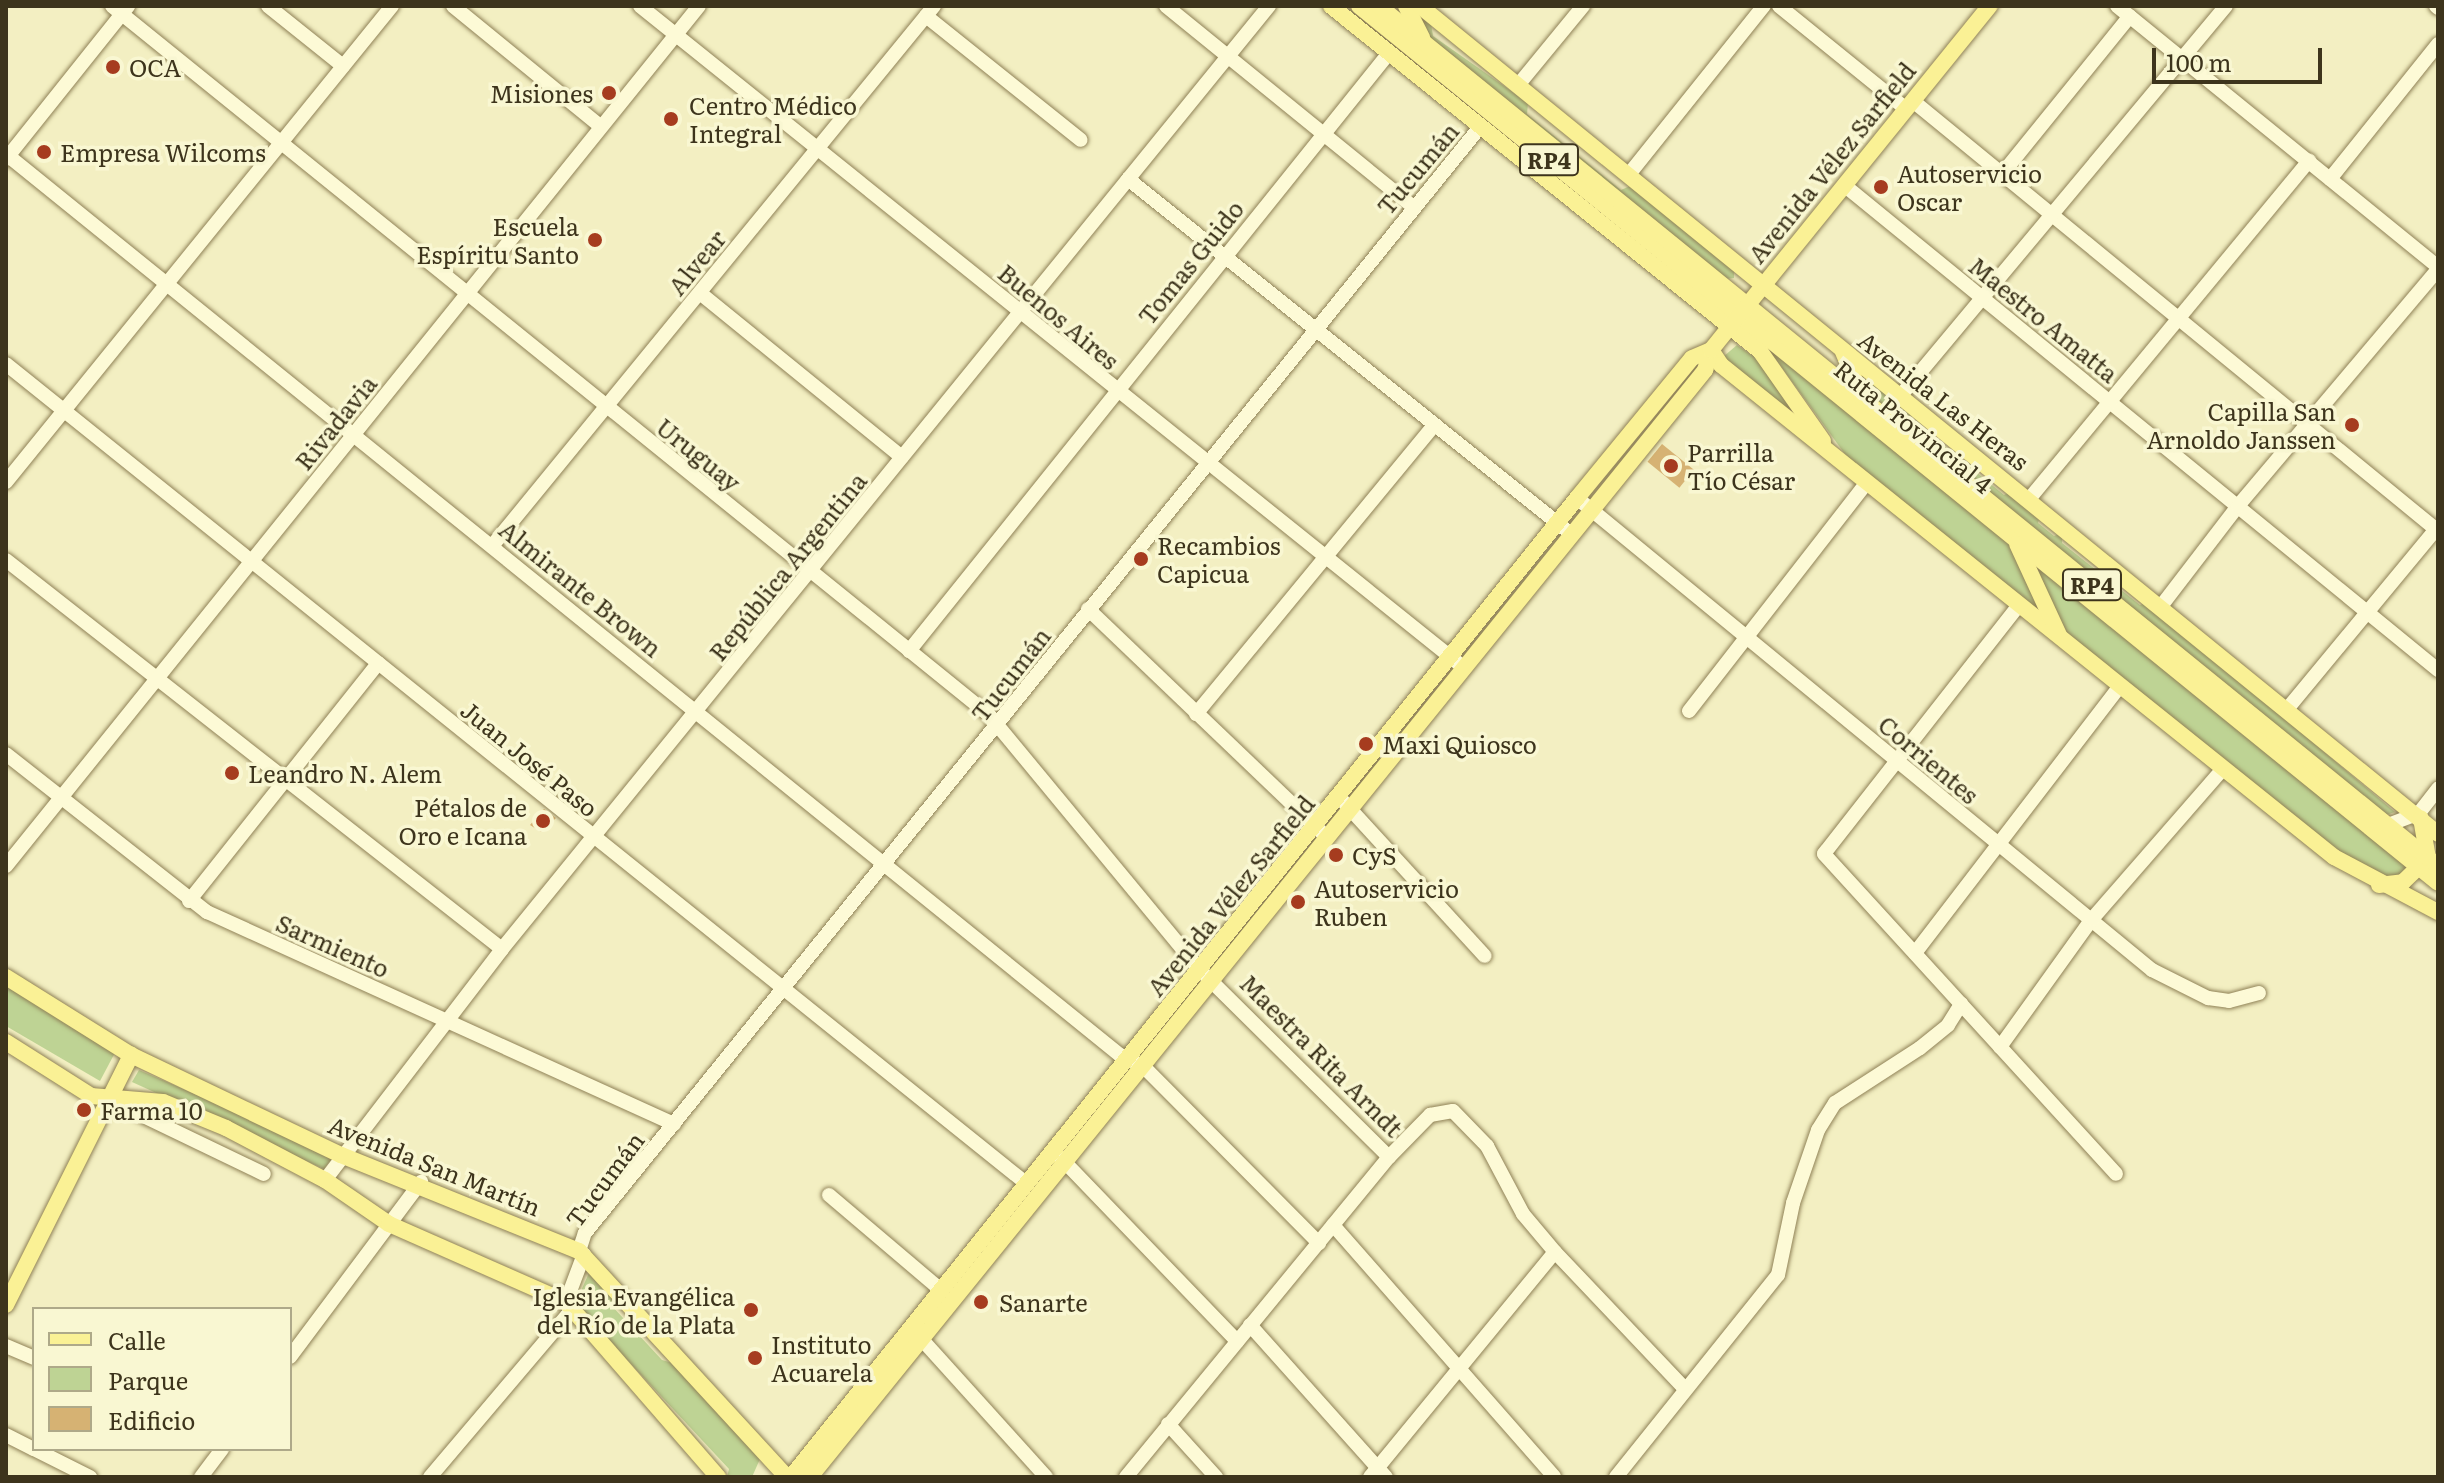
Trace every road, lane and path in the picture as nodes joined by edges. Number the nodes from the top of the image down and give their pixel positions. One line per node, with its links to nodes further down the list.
1 (268, 6): 28 (street)
2 (392, 6): 28 (street)
3 (453, 6): 31 (street)
4 (640, 6): 22 (street, Buenos Aires)
5 (699, 6): 22 (street, Rivadavia)
6 (1166, 6): 26 (street)
7 (1269, 6): 26 (street, República Argentina)
8 (1331, 6): 25 (main road)
9 (1359, 6): 45 (main road, Ruta Provincial 4 / RP4)
10 (1379, 6): 23 (main road, Ruta Provincial 4 / RP4)
11 (1406, 6): 23 (main road)
12 (1420, 6): 29 (main road, Avenida Las Heras)
13 (1583, 6): 29 (street)
14 (1764, 6): 39 (street)
15 (1779, 6): 30 (street)
16 (1990, 6): 30 (main road, Avenida Vélez Sarfield)
17 (2117, 6): 21 (street)
18 (2226, 6): 27 (street)
19 (121, 8): 35 (street, Uruguay); 37 (street)
20 (930, 11): 34 (street); 36 (street, Alvear)
21 (2130, 16): 27 (street); 40 (street)
22 (675, 35): 31 (street, Rivadavia); 36 (street, Buenos Aires)
23 (1425, 43): 55 (main road, Ruta Provincial 4 / RP4)
24 (2438, 44): 42 (street)
25 (1389, 53): 32 (main road); 33 (street, Tomas Guido)
26 (1227, 56): 33 (street); 41 (street, República Argentina)
27 (2183, 60): 38 (street); 46 (street)
28 (343, 66): 35 (street)
29 (1519, 84): 39 (main road, Avenida Las Heras)
30 (1909, 105): 40 (street); 43 (main road, Avenida Vélez Sarfield)
31 (600, 126): 52 (street, Rivadavia)
32 (1480, 127): 44 (street, Tucumán); 47 (main road)
33 (1321, 133): 44 (street); 48 (street, Tomas Guido)
34 (1081, 140)
35 (279, 142): 50 (street); 52 (street, Uruguay)
36 (817, 149): 53 (street, Alvear); 56 (street, Buenos Aires)
37 (7, 156): 50 (street, Almirante Brown)
38 (2309, 161): 42 (street); 57 (street)
39 (1630, 173): 51 (main road, Avenida Las Heras)
40 (2002, 174): 46 (street)
41 (1128, 179): 48 (street); 56 (street, República Argentina)
42 (2330, 179): 49 (street)
43 (1844, 185): 51 (main road, Avenida Vélez Sarfield); 54 (street, Maestro Amatta)
44 (1412, 206): 59 (street, Tucumán)
45 (1618, 216): 47 (main road); 55 (main road, Ruta Provincial 4 / RP4)
46 (2055, 217): 54 (street); 57 (street)
47 (1636, 253): 58 (main road)
48 (1224, 255): 59 (street); 63 (street, Tomas Guido)
49 (2438, 268): 69 (street)
50 (165, 281): 68 (street); 71 (street, Almirante Brown)
51 (1764, 283): 55 (main road, Avenida Vélez Sarfield); 61 (main road, Avenida Las Heras / RP4)
52 (467, 293): 67 (street, Uruguay); 71 (street, Rivadavia)
53 (700, 293): 67 (street, Alvear); 73 (street)
54 (1984, 298): 64 (street); 66 (street, Maestro Amatta)
55 (1743, 309): 58 (main road, Avenida Vélez Sarfield); 65 (main road, Ruta Provincial 4 / RP4); 82 (main road, Ruta Provincial 4 / RP4)
56 (1020, 311): 63 (street, Buenos Aires); 73 (street, República Argentina)
57 (2178, 322): 66 (street); 69 (street)
58 (1728, 328): 60 (main road, Avenida Vélez Sarfield); 72 (main road)
59 (1314, 333): 70 (street); 74 (street, Tucumán)
60 (1711, 350): 72 (main road); 78 (main road, Avenida Vélez Sarfield)
61 (1843, 352): 64 (main road, Avenida Las Heras / RP4); 65 (main road)
62 (6, 364): 68 (street, Juan José Paso)
63 (1115, 391): 74 (street, Buenos Aires); 94 (street, Tomas Guido)
64 (1902, 394): 77 (main road, Avenida Las Heras / RP4)
65 (1863, 399): 113 (main road, Ruta Provincial 4 / RP4)
66 (2110, 401): 77 (street); 79 (street, Maestro Amatta)
67 (607, 408): 83 (street, Alvear); 87 (street, Uruguay)
68 (63, 412): 75 (street); 86 (street, Juan José Paso)
69 (2308, 426): 79 (street); 81 (street)
70 (1432, 428): 80 (street); 84 (street)
71 (354, 433): 83 (street, Almirante Brown); 86 (street, Rivadavia)
72 (1830, 453): 76 (main road)
73 (902, 457): 87 (street, República Argentina)
74 (1206, 460): 84 (street, Buenos Aires); 90 (street, Tucumán)
75 (6, 482)
76 (1867, 482): 88 (main road); 92 (street)
77 (2030, 498): 89 (main road, Avenida Las Heras / RP4)
78 (1583, 504): 80 (main road, Avenida Vélez Sarfield); 92 (street, Corrientes)
79 (2238, 506): 89 (street); 91 (street, Maestro Amatta)
80 (1563, 528): 96 (main road, Avenida Vélez Sarfield)
81 (2437, 529): 91 (street)
82 (2015, 539): 93 (main road); 119 (main road, Ruta Provincial 4 / RP4)
83 (492, 546): 101 (street, Almirante Brown)
84 (1326, 559): 96 (street, Buenos Aires); 103 (street)
85 (6, 560): 98 (street)
86 (249, 561): 95 (street, Juan José Paso); 98 (street, Rivadavia)
87 (810, 573): 94 (street, Uruguay); 101 (street, República Argentina)
88 (2019, 605): 93 (main road); 106 (street)
89 (2162, 605): 100 (main road, Avenida Las Heras / RP4)
90 (1088, 609): 103 (street); 104 (street, Tucumán)
91 (2369, 610): 97 (street, Maestro Amatta); 100 (street)
92 (1743, 635): 102 (street); 106 (street, Corrientes)
93 (2061, 638): 99 (main road)
94 (909, 651): 104 (street, Uruguay)
95 (378, 663): 108 (street); 116 (street, Juan José Paso)
96 (1457, 663): 111 (main road, Avenida Vélez Sarfield)
97 (2438, 670)
98 (155, 677): 108 (street); 110 (street, Rivadavia)
99 (2120, 686): 107 (main road); 117 (street)
100 (2288, 708): 112 (main road, Avenida Las Heras / RP4)
101 (699, 711): 116 (street, República Argentina); 118 (street, Almirante Brown)
102 (1689, 711)
103 (1196, 714): 114 (street)
104 (998, 725): 118 (street, Tucumán); 129 (street, Uruguay)
105 (6, 754): 110 (street, Sarmiento)
106 (1897, 760): 117 (street, Corrientes); 127 (street)
107 (2222, 770): 122 (main road); 125 (street)
108 (283, 780): 123 (street); 126 (street)
109 (2438, 789): 112 (street)
110 (59, 796): 120 (street, Rivadavia); 123 (street, Sarmiento)
111 (1345, 802): 114 (main road, Avenida Vélez Sarfield); 128 (street)
112 (2419, 813): 113 (street); 115 (main road, Avenida Las Heras / RP4); 119 (main road)
113 (2388, 825): 119 (main road, Ruta Provincial 4 / RP4)
114 (1321, 832): 129 (main road, Avenida Vélez Sarfield)
115 (2438, 834)
116 (593, 837): 126 (street, República Argentina); 131 (street, Juan José Paso)
117 (1995, 843): 125 (street, Corrientes); 127 (street)
118 (888, 863): 131 (street, Tucumán); 138 (street, Almirante Brown)
119 (2429, 864): 121 (main road, Ruta Provincial 4 / RP4); 122 (main road)
120 (6, 866)
121 (2438, 883)
122 (2377, 885): 124 (main road)
123 (189, 901): 134 (street, Sarmiento)
124 (2438, 912)
125 (2092, 919): 132 (street, Corrientes); 136 (street)
126 (502, 949): 134 (street, República Argentina)
127 (1915, 953): 133 (street)
128 (1485, 956)
129 (1207, 975): 138 (main road, Avenida Vélez Sarfield); 139 (main road, Avenida Vélez Sarfield); 144 (street, Maestra Rita Arndt)
130 (6, 977): 137 (main road, Avenida San Martín)
131 (786, 989): 141 (street, Tucumán); 150 (street, Juan José Paso)
132 (2259, 993)
133 (1961, 1004): 136 (street); 167 (street)
134 (447, 1019): 141 (street, Sarmiento); 143 (street, República Argentina)
135 (6, 1042): 140 (main road)
136 (2000, 1047): 147 (street)
137 (131, 1055): 140 (main road); 143 (main road, Avenida San Martín)
138 (1126, 1061): 139 (street); 142 (main road, Avenida Vélez Sarfield)
139 (1143, 1066): 145 (main road, Avenida Vélez Sarfield); 154 (street)
140 (106, 1098): 146 (street); 148 (main road); 158 (main road)
141 (674, 1124): 155 (street, Tucumán)
142 (1054, 1151): 145 (street); 150 (main road, Avenida Vélez Sarfield)
143 (341, 1155): 148 (street, República Argentina); 149 (main road, Avenida San Martín)
144 (1389, 1157): 153 (street); 156 (street, Maestra Rita Arndt)
145 (1067, 1163): 161 (main road, Avenida Vélez Sarfield); 162 (street)
146 (264, 1174)
147 (2116, 1174)
148 (325, 1180): 152 (main road)
149 (421, 1182): 152 (street); 155 (main road, Avenida San Martín)
150 (1027, 1184): 157 (main road, Avenida Vélez Sarfield)
151 (829, 1195): 157 (street)
152 (389, 1224): 159 (main road); 164 (street)
153 (1333, 1225): 154 (street); 166 (street)
154 (1319, 1243): 160 (street)
155 (582, 1252): 159 (street, Tucumán); 174 (main road, Avenida San Martín)
156 (1555, 1252): 166 (street); 167 (street, Maestra Rita Arndt)
157 (940, 1289): 161 (main road, Avenida Vélez Sarfield)
158 (6, 1305)
159 (568, 1307): 177 (street, Tucumán); 178 (main road)
160 (1250, 1325): 162 (street); 173 (street)
161 (916, 1333): 174 (main road, Avenida Vélez Sarfield); 180 (main road, Avenida Vélez Sarfield); 181 (street)
162 (1237, 1341): 168 (street)
163 (6, 1346): 165 (street)
164 (292, 1354)
165 (32, 1357)
166 (1459, 1367): 173 (street); 184 (street)
167 (1684, 1388): 185 (street)
168 (1168, 1424): 182 (street); 183 (street)
169 (6, 1435): 170 (street)
170 (32, 1448)
171 (38, 1451): 175 (street)
172 (220, 1451): 176 (street)
173 (1378, 1474)
174 (788, 1476): 179 (main road)
175 (90, 1477)
176 (201, 1477)
177 (430, 1477)
178 (718, 1477)
179 (767, 1477)
180 (810, 1477)
181 (1046, 1477)
182 (1126, 1477)
183 (1216, 1477)
184 (1554, 1477)
185 (1616, 1477)

